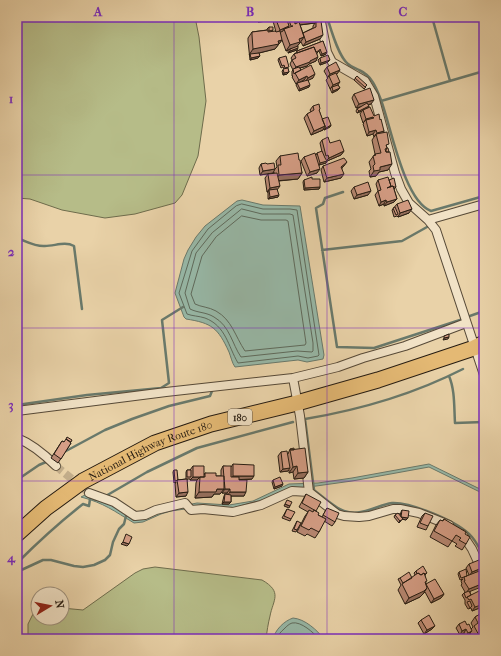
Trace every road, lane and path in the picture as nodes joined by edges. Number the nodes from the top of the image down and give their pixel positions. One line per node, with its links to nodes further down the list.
1 (320, 17): 3 (street)
2 (484, 204): 3 (street)
3 (428, 220): 4 (street)
4 (466, 323): 5 (street); 7 (street)
5 (479, 346): 6 (street); 8 (highway, National Highway Route 180 / 180)
6 (484, 375)
7 (293, 378): 8 (street); 9 (street)
8 (297, 402): 12 (street); 14 (highway, National Highway Route 180 / 180)
9 (17, 411)
10 (17, 438): 11 (street)
11 (56, 466)
12 (309, 492): 13 (street); 15 (street)
13 (88, 493)
14 (17, 534)
15 (484, 575)

